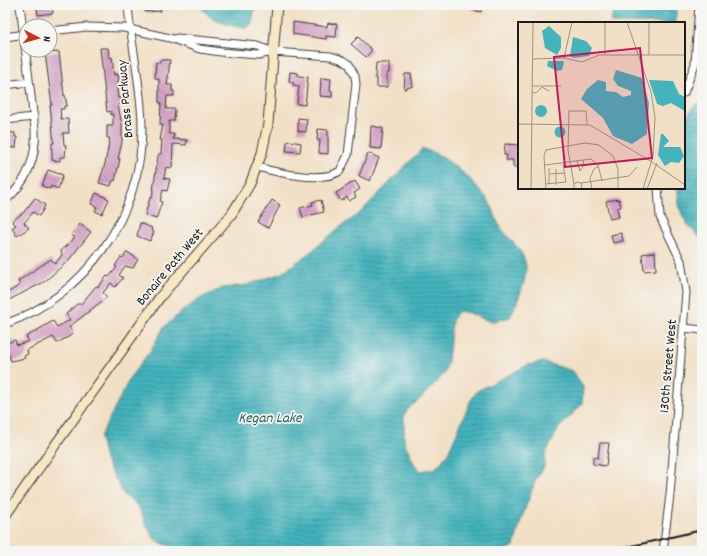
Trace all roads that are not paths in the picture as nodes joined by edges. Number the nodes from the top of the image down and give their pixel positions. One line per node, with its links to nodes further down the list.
1 (20, 5): 5 (street)
2 (128, 5): 7 (street, Brass Parkway)
3 (278, 5): 10 (street, Bonaire Path West)
4 (699, 5): 12 (street)
5 (22, 18)
6 (58, 30): 7 (street)
7 (131, 30): 10 (street); 21 (street, Brass Parkway)
8 (18, 35): 9 (street)
9 (5, 37)
10 (273, 52): 18 (street, Bonaire Path West); 18 (street)
11 (27, 58): 13 (street)
12 (698, 65): 15 (street)
13 (29, 82): 14 (street); 16 (street)
14 (5, 85)
15 (685, 91)
16 (34, 117): 17 (street); 20 (street)
17 (5, 120)
18 (258, 167): 24 (street, Bonaire Path West)
19 (658, 189): 22 (street, 130th Street West)
20 (5, 201)
21 (5, 324)
22 (684, 328): 23 (street); 25 (street, 130th Street West)
23 (702, 330)
24 (5, 516)
25 (663, 551)

